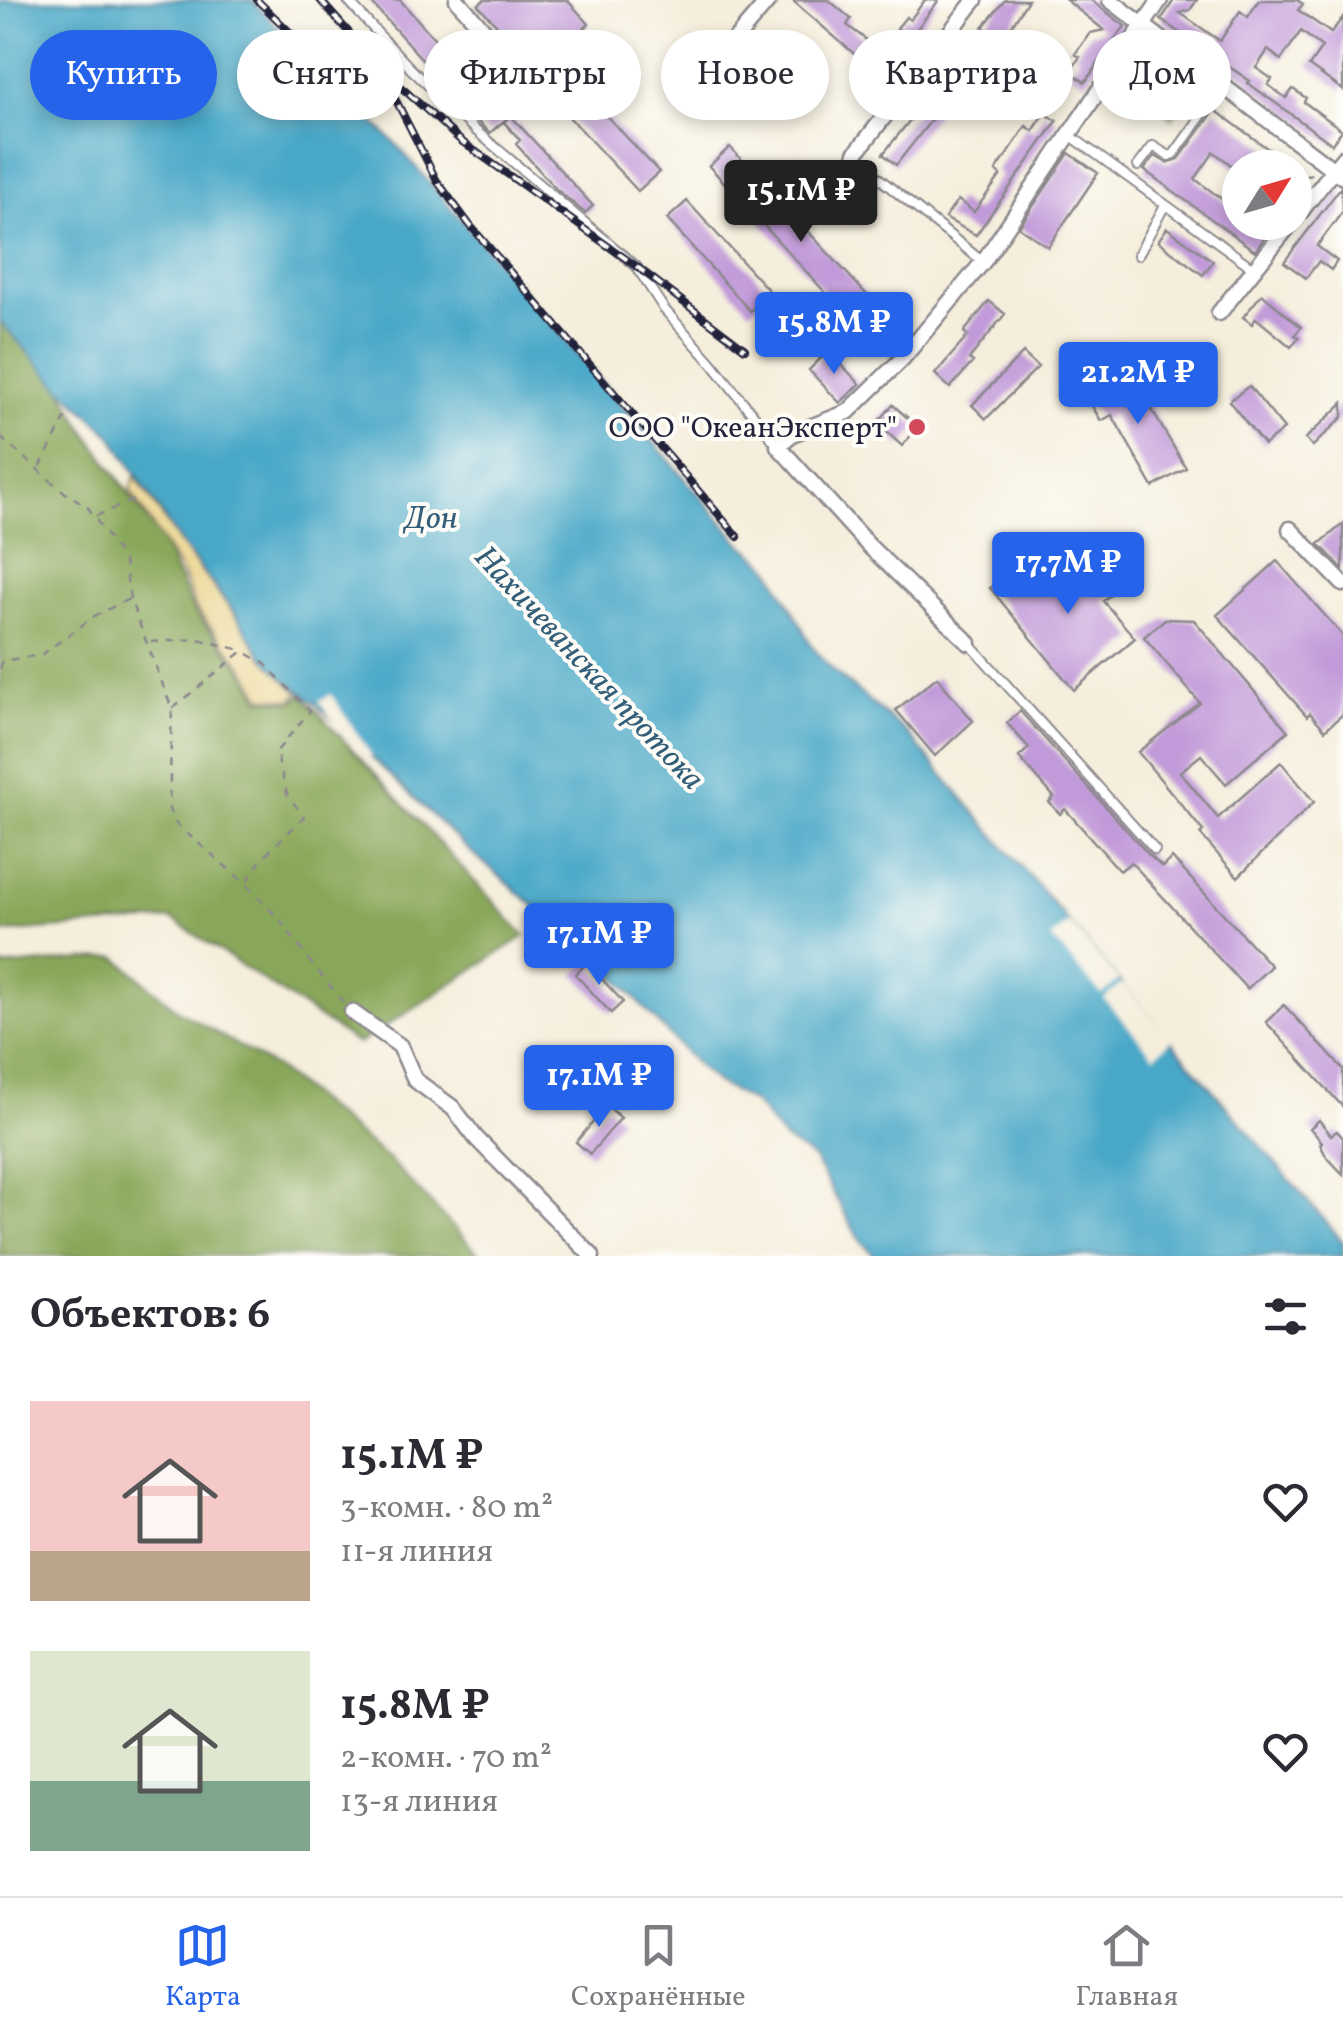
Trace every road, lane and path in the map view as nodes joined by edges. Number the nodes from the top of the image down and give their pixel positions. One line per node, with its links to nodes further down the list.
1 (347, 0): 26 (lane)
2 (457, 0): 8 (street)
3 (769, 0): 9 (street)
4 (975, 0): 14 (street)
5 (1110, 0): 7 (street)
6 (1160, 0): 7 (street)
7 (1143, 26): 10 (street); 13 (street)
8 (484, 30)
9 (743, 30)
10 (1148, 30)
11 (1231, 92): 16 (street)
12 (1198, 120): 15 (lane)
13 (1071, 136): 18 (lane); 21 (street)
14 (856, 153): 21 (lane)
15 (1138, 166)
16 (1340, 168): 17 (street)
17 (1312, 200)
18 (1165, 204): 20 (lane); 22 (lane)
19 (1278, 240): 22 (street)
20 (1138, 255)
21 (983, 262): 26 (street)
22 (1254, 270): 23 (street)
23 (1220, 313)
24 (66, 417): 27 (path)
25 (0, 436): 27 (path)
26 (778, 446): 34 (street)
27 (40, 469): 29 (path)
28 (139, 498): 29 (path)
29 (94, 517): 32 (path)
30 (1290, 529): 31 (street)
31 (1343, 584)
32 (130, 599): 33 (path); 36 (path)
33 (148, 642): 35 (path); 37 (path)
34 (969, 644): 38 (lane)
35 (243, 650): 37 (path); 39 (path)
36 (0, 669)
37 (172, 709): 39 (path)
38 (1155, 850)
39 (246, 883): 40 (path)
40 (352, 1012): 41 (street)
41 (592, 1256)

